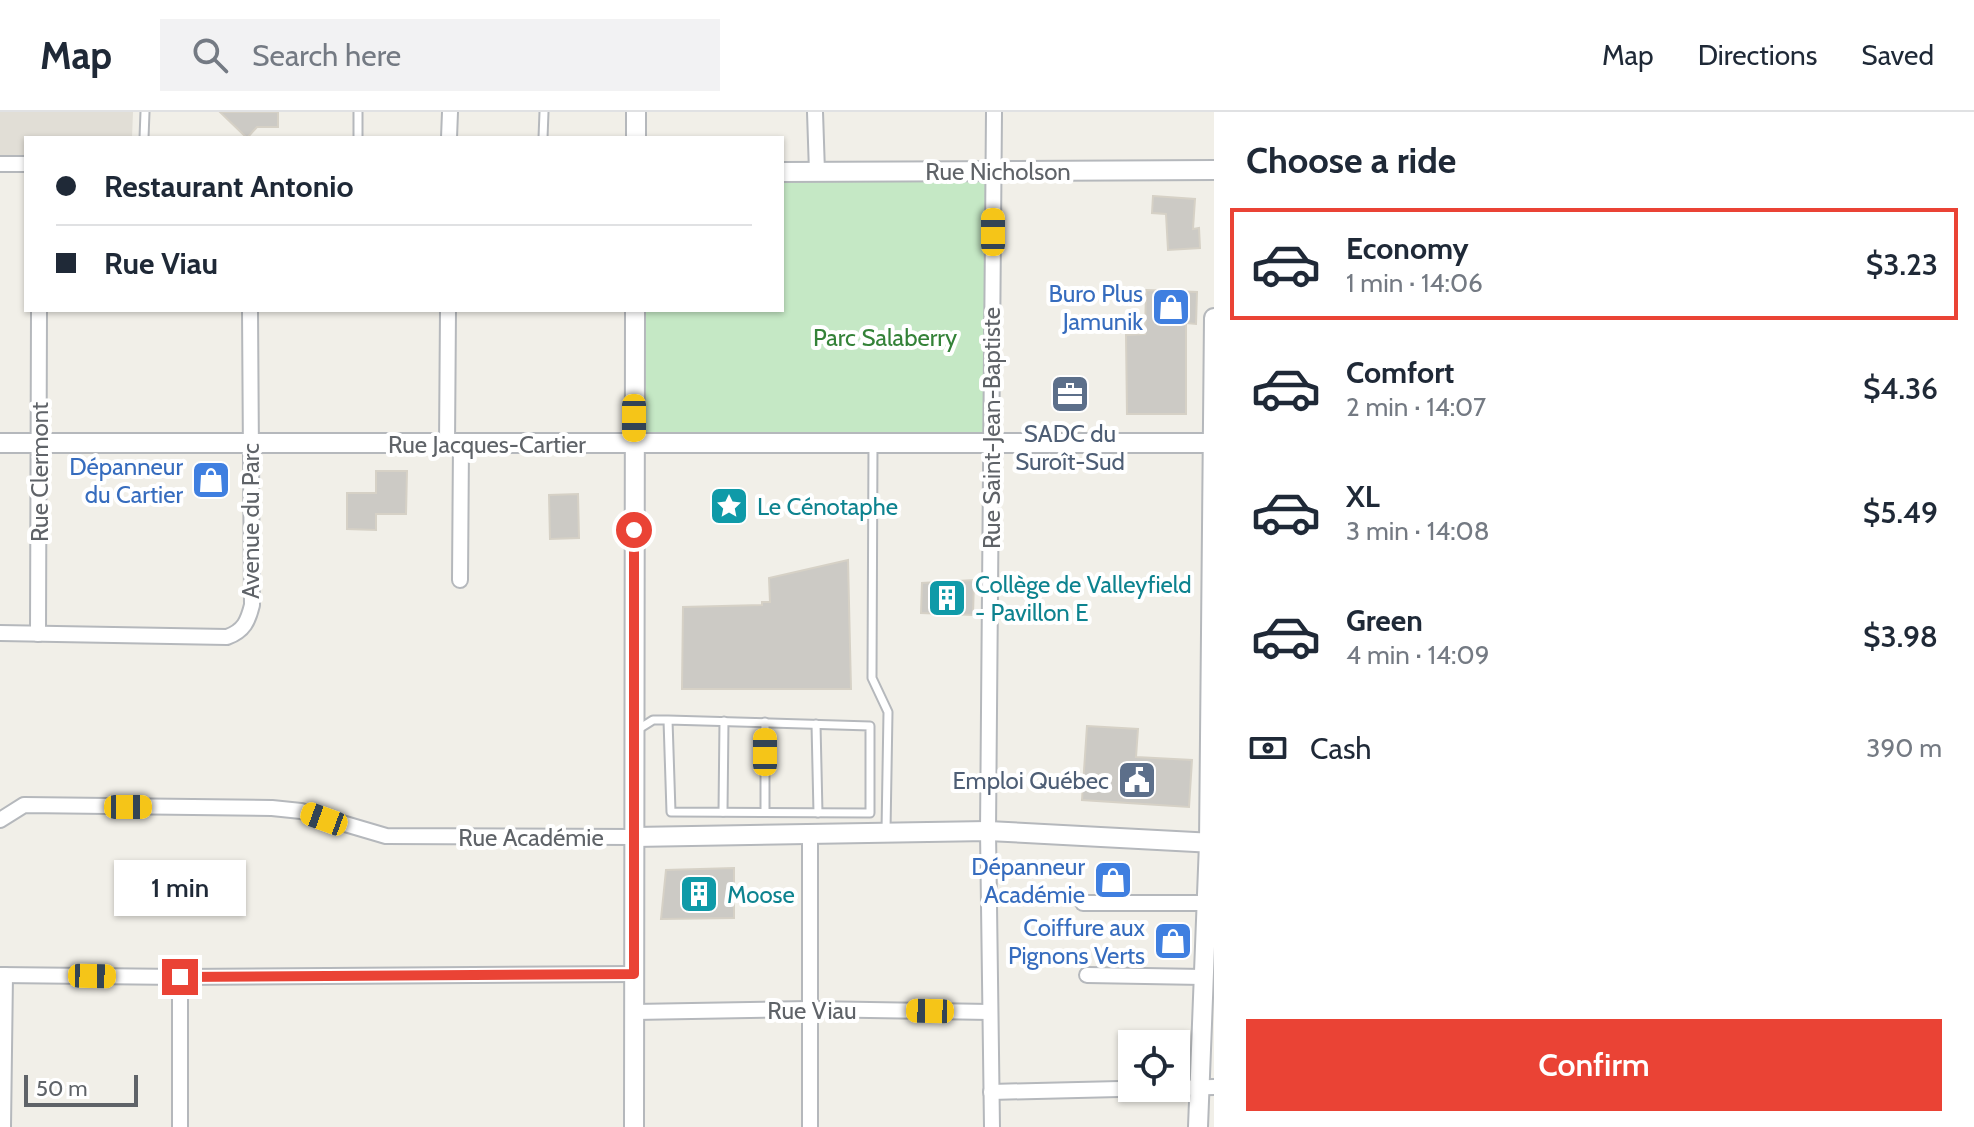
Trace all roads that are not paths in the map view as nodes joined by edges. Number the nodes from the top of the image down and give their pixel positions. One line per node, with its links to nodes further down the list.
1 (145, 112): 8 (lane)
2 (358, 112): 9 (lane)
3 (450, 112): 10 (street)
4 (544, 112): 11 (lane)
5 (636, 112): 12 (street)
6 (815, 112): 18 (street)
7 (994, 112): 16 (street, Rue Saint-Jean-Baptiste)
8 (144, 136)
9 (358, 136)
10 (449, 136)
11 (543, 136)
12 (636, 136)
13 (0, 164): 14 (street)
14 (24, 164)
15 (1214, 170): 16 (street, Rue Nicholson)
16 (993, 171): 18 (street, Rue Nicholson); 27 (street, Rue Saint-Jean-Baptiste)
17 (784, 172): 18 (street, Rue Nicholson)
18 (817, 172)
19 (39, 312): 25 (street, Rue Clermont)
20 (250, 312): 26 (street, Avenue du Parc)
21 (448, 312): 29 (street)
22 (635, 312): 31 (street)
23 (1214, 318): 28 (street)
24 (0, 443): 25 (street, Rue Jacques-Cartier)
25 (39, 443): 26 (street, Rue Jacques-Cartier); 34 (street, Rue Clermont)
26 (250, 443): 29 (street, Rue Jacques-Cartier); 34 (street, Avenue du Parc)
27 (991, 443): 28 (street, Rue Jacques-Cartier); 30 (street, Rue Jacques-Cartier); 46 (street, Rue Saint-Jean-Baptiste)
28 (1213, 443): 41 (street)
29 (454, 444): 31 (street, Rue Jacques-Cartier); 32 (street)
30 (873, 444): 31 (street, Rue Jacques-Cartier); 47 (lane)
31 (634, 445): 35 (street)
32 (460, 580)
33 (0, 633): 34 (street, Avenue du Parc)
34 (38, 634)
35 (634, 702): 36 (lane); 40 (street)
36 (668, 720): 37 (lane); 40 (lane); 42 (lane)
37 (724, 721): 38 (lane); 42 (lane)
38 (765, 722): 39 (lane); 43 (lane)
39 (816, 724): 44 (lane); 44 (lane)
40 (634, 733): 49 (street)
41 (1212, 764): 50 (street)
42 (723, 812): 43 (lane)
43 (765, 812): 44 (lane)
44 (818, 813)
45 (0, 820): 49 (street, Rue Académie)
46 (988, 831): 47 (street, Rue Académie); 50 (street, Rue Académie); 60 (street, Rue Saint-Jean-Baptiste)
47 (886, 833): 48 (street, Rue Académie)
48 (810, 835): 49 (street, Rue Académie); 58 (street)
49 (634, 837): 53 (street)
50 (1212, 843): 51 (street)
51 (1210, 902): 52 (street); 57 (street)
52 (1083, 903)
53 (634, 974): 56 (street); 59 (street)
54 (2, 975): 56 (street); 64 (street)
55 (1087, 975): 57 (street)
56 (180, 977): 65 (street)
57 (1203, 977): 61 (street)
58 (810, 1009): 59 (street, Rue Viau); 60 (street, Rue Viau); 67 (street)
59 (634, 1012): 66 (street)
60 (990, 1012): 63 (street, Rue Saint-Jean-Baptiste)
61 (1207, 1087): 69 (street)
62 (1118, 1089): 63 (street)
63 (991, 1092): 68 (street, Rue Saint-Jean-Baptiste)
64 (3, 1127)
65 (180, 1127)
66 (634, 1127)
67 (810, 1127)
68 (992, 1127)
69 (1198, 1127)

